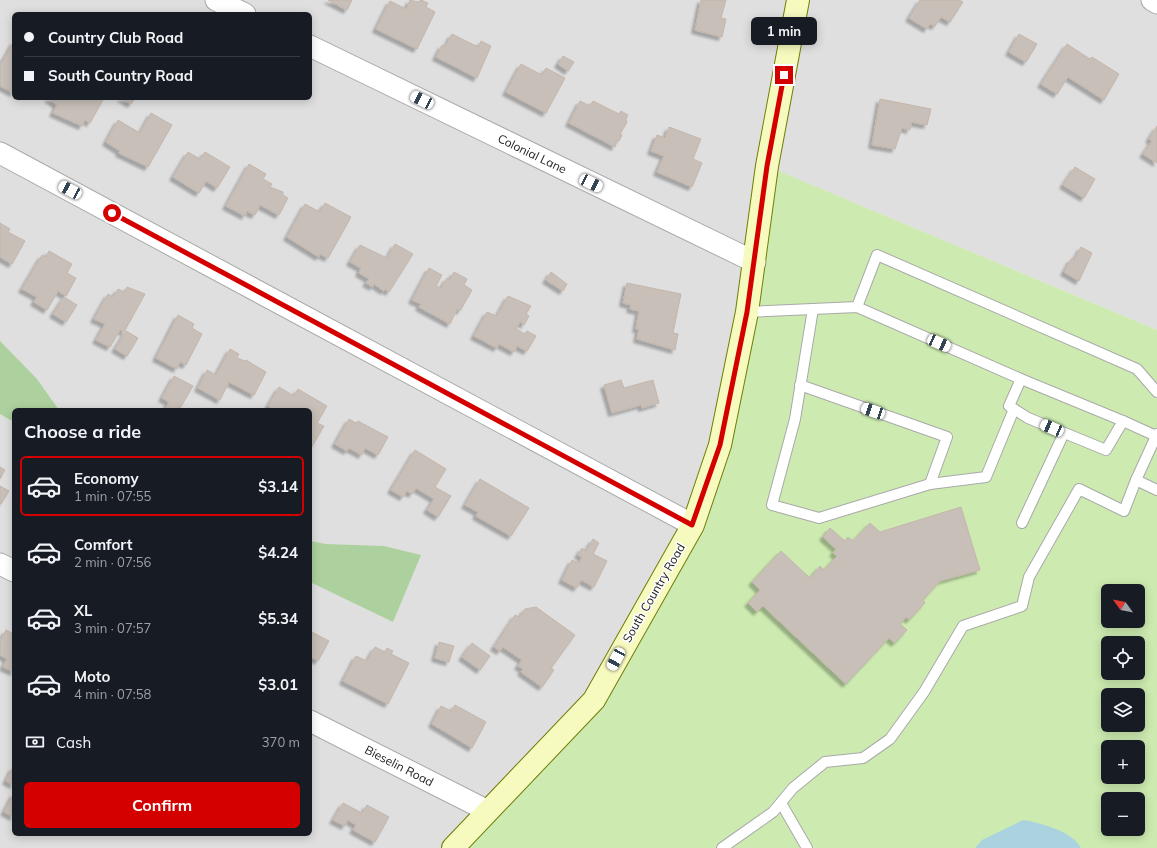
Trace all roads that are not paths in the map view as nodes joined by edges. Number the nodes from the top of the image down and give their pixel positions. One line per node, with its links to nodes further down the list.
1 (216, 0): 5 (street)
2 (798, 0): 8 (main road, South Country Road)
3 (1152, 0): 4 (street)
4 (1157, 3)
5 (241, 12)
6 (312, 47): 8 (street, Colonial Lane)
7 (0, 153): 23 (street)
8 (755, 262): 11 (main road, South Country Road)
9 (857, 306): 10 (lane); 12 (lane); 14 (lane)
10 (813, 309): 11 (lane); 13 (lane)
11 (747, 312): 23 (main road, South Country Road)
12 (1021, 379): 15 (lane); 16 (lane)
13 (800, 385): 20 (lane); 20 (lane)
14 (1157, 392)
15 (1014, 410): 17 (lane); 20 (lane)
16 (1123, 421): 17 (lane); 18 (lane)
17 (1064, 433): 22 (lane)
18 (1157, 435): 19 (lane)
19 (1136, 480): 21 (lane); 27 (lane)
20 (930, 484)
21 (1157, 490)
22 (1022, 523)
23 (692, 525): 28 (main road, South Country Road)
24 (0, 564): 25 (street)
25 (12, 570)
26 (312, 722): 28 (street, Bieselin Road)
27 (780, 804): 30 (lane); 31 (lane)
28 (488, 811): 29 (main road, South Country Road)
29 (453, 848)
30 (722, 848)
31 (807, 848)

